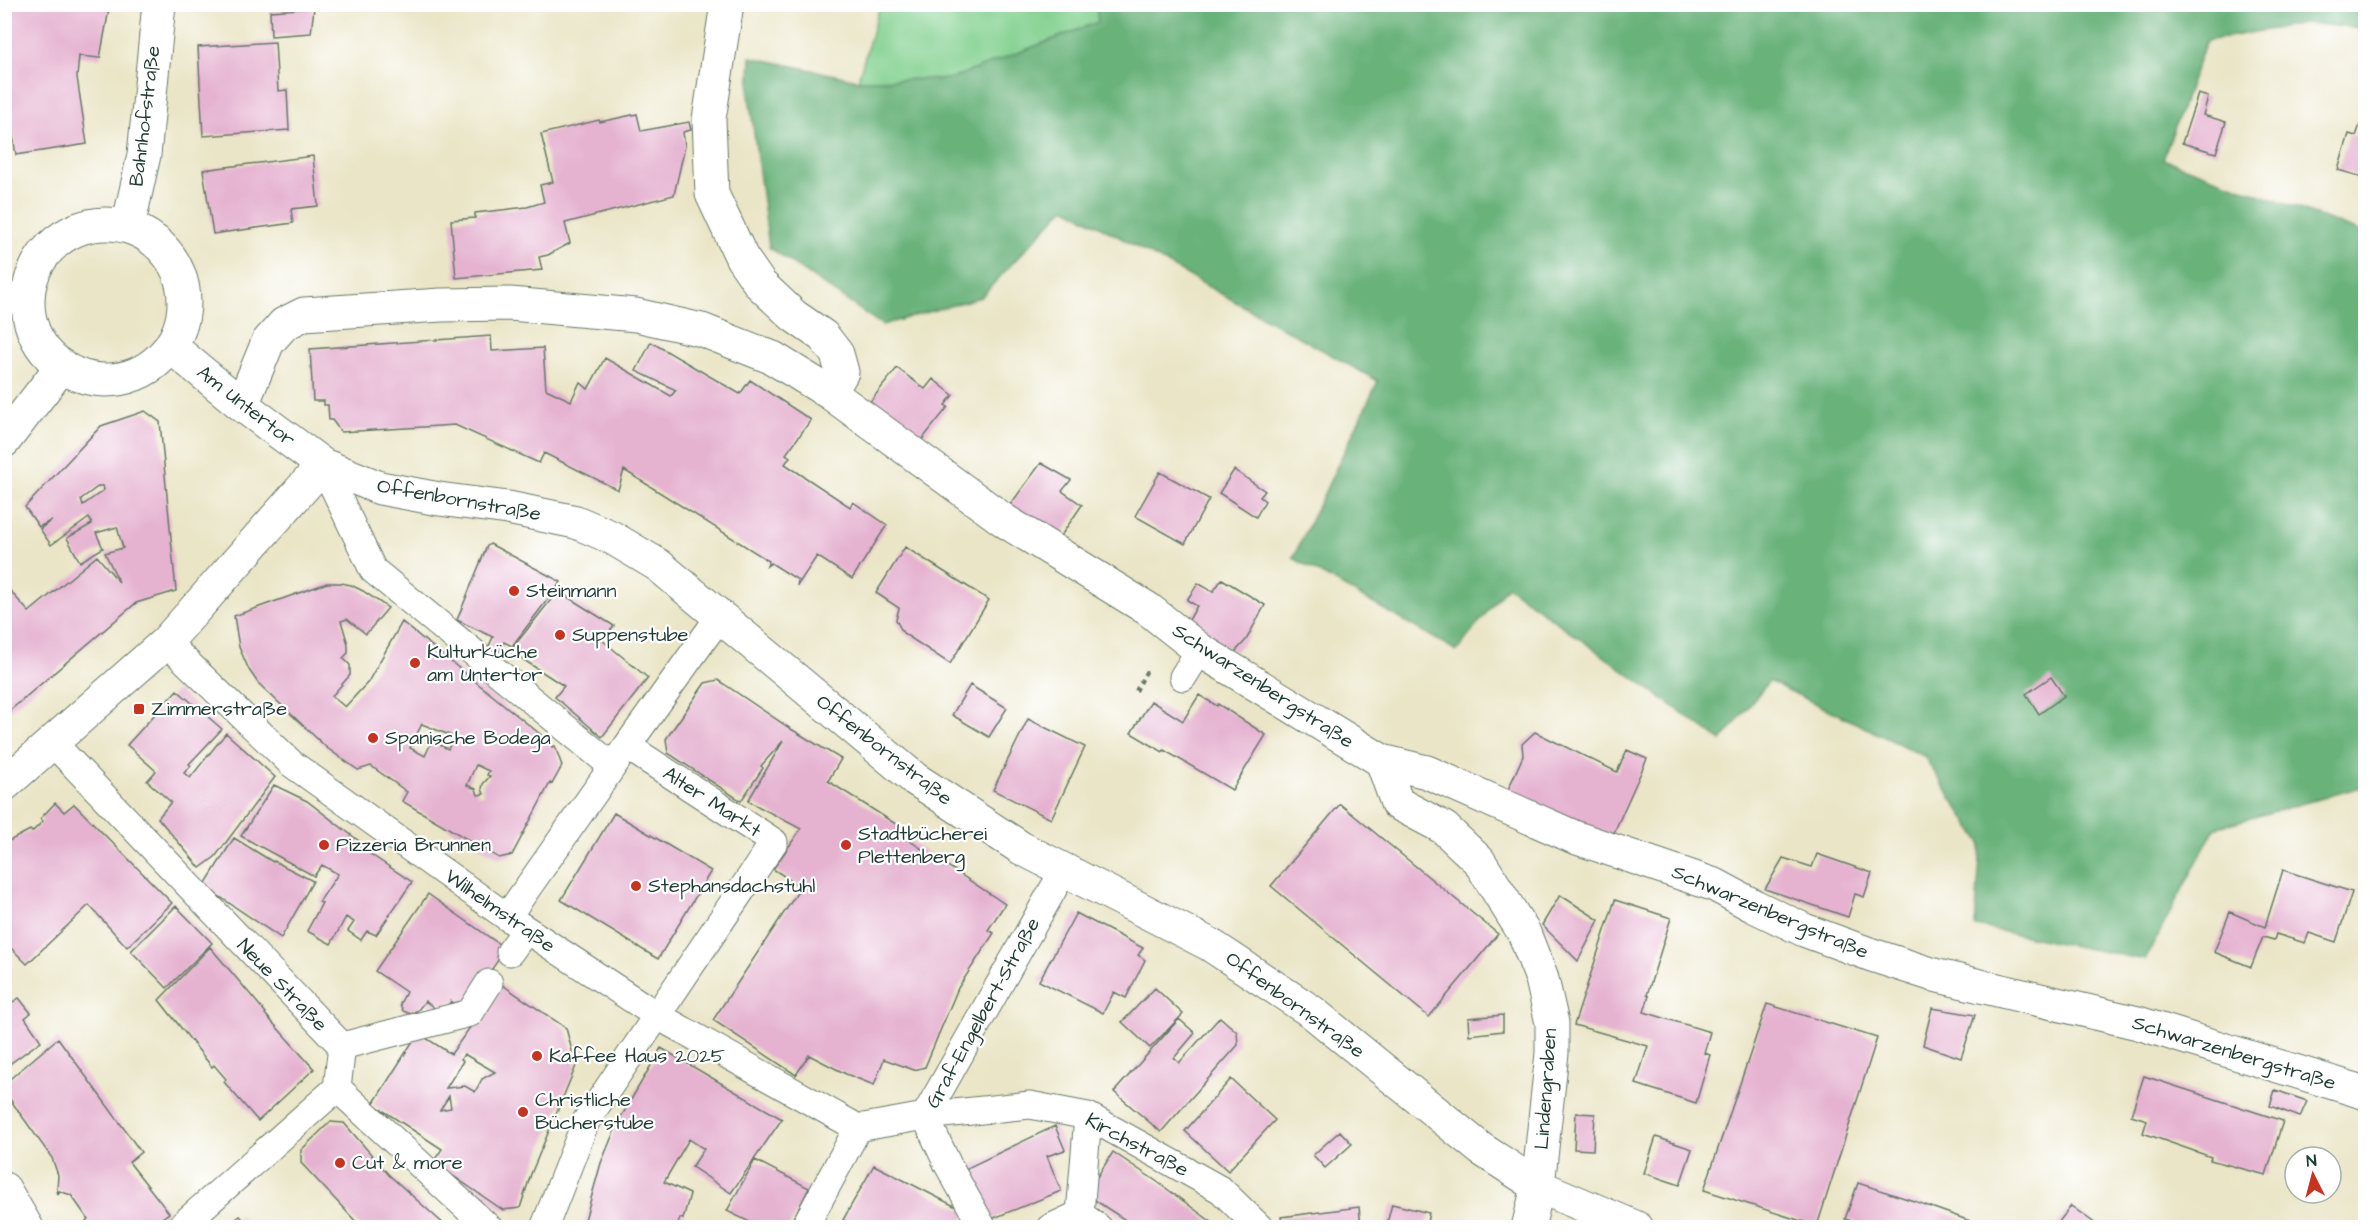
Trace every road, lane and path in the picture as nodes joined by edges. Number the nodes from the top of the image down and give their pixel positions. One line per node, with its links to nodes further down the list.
1 (159, 4): 3 (street, Bahnhofstraße)
2 (727, 4): 7 (street)
3 (128, 227): 4 (street); 5 (street)
4 (16, 292): 6 (street)
5 (170, 346): 6 (street); 8 (street, Am Untertor)
6 (62, 366): 9 (street)
7 (830, 393): 8 (street, Schwarzenbergstraße); 13 (street, Schwarzenbergstraße)
8 (242, 405): 10 (street, Am Untertor)
9 (4, 441)
10 (323, 465): 11 (street, Offenbornstraße); 12 (street); 16 (street)
11 (720, 616): 16 (street); 19 (street, Offenbornstraße)
12 (166, 642): 15 (street); 20 (street, Wilhelmstraße)
13 (1200, 650): 14 (street); 17 (street, Schwarzenbergstraße)
14 (1183, 677)
15 (52, 742): 18 (street); 24 (street, Neue Straße)
16 (620, 756): 20 (street); 23 (street, Alter Markt)
17 (1382, 761): 26 (street, Schwarzenbergstraße); 30 (street, Lindengraben)
18 (4, 785)
19 (1064, 870): 27 (street, Graf-Engelbert-Straße); 30 (street, Offenbornstraße)
20 (516, 924): 21 (street); 23 (street, Wilhelmstraße)
21 (510, 952)
22 (489, 983): 24 (street)
23 (658, 1016): 29 (street); 36 (street)
24 (342, 1046): 25 (street, Neue Straße)
25 (337, 1088): 34 (street); 35 (street)
26 (2366, 1093)
27 (925, 1116): 28 (street, Kirchstraße); 29 (street, Graf-Engelbert-Straße); 38 (street)
28 (1088, 1116): 32 (street); 40 (street, Kirchstraße)
29 (858, 1128): 37 (street)
30 (1538, 1186): 41 (street, Lindengraben); 42 (street, Offenbornstraße)
31 (4, 1190): 33 (street)
32 (1090, 1221): 39 (street)
33 (27, 1227)
34 (179, 1227)
35 (489, 1227)
36 (544, 1227)
37 (804, 1227)
38 (983, 1227)
39 (1050, 1227)
40 (1260, 1227)
41 (1528, 1227)
42 (1637, 1227)

